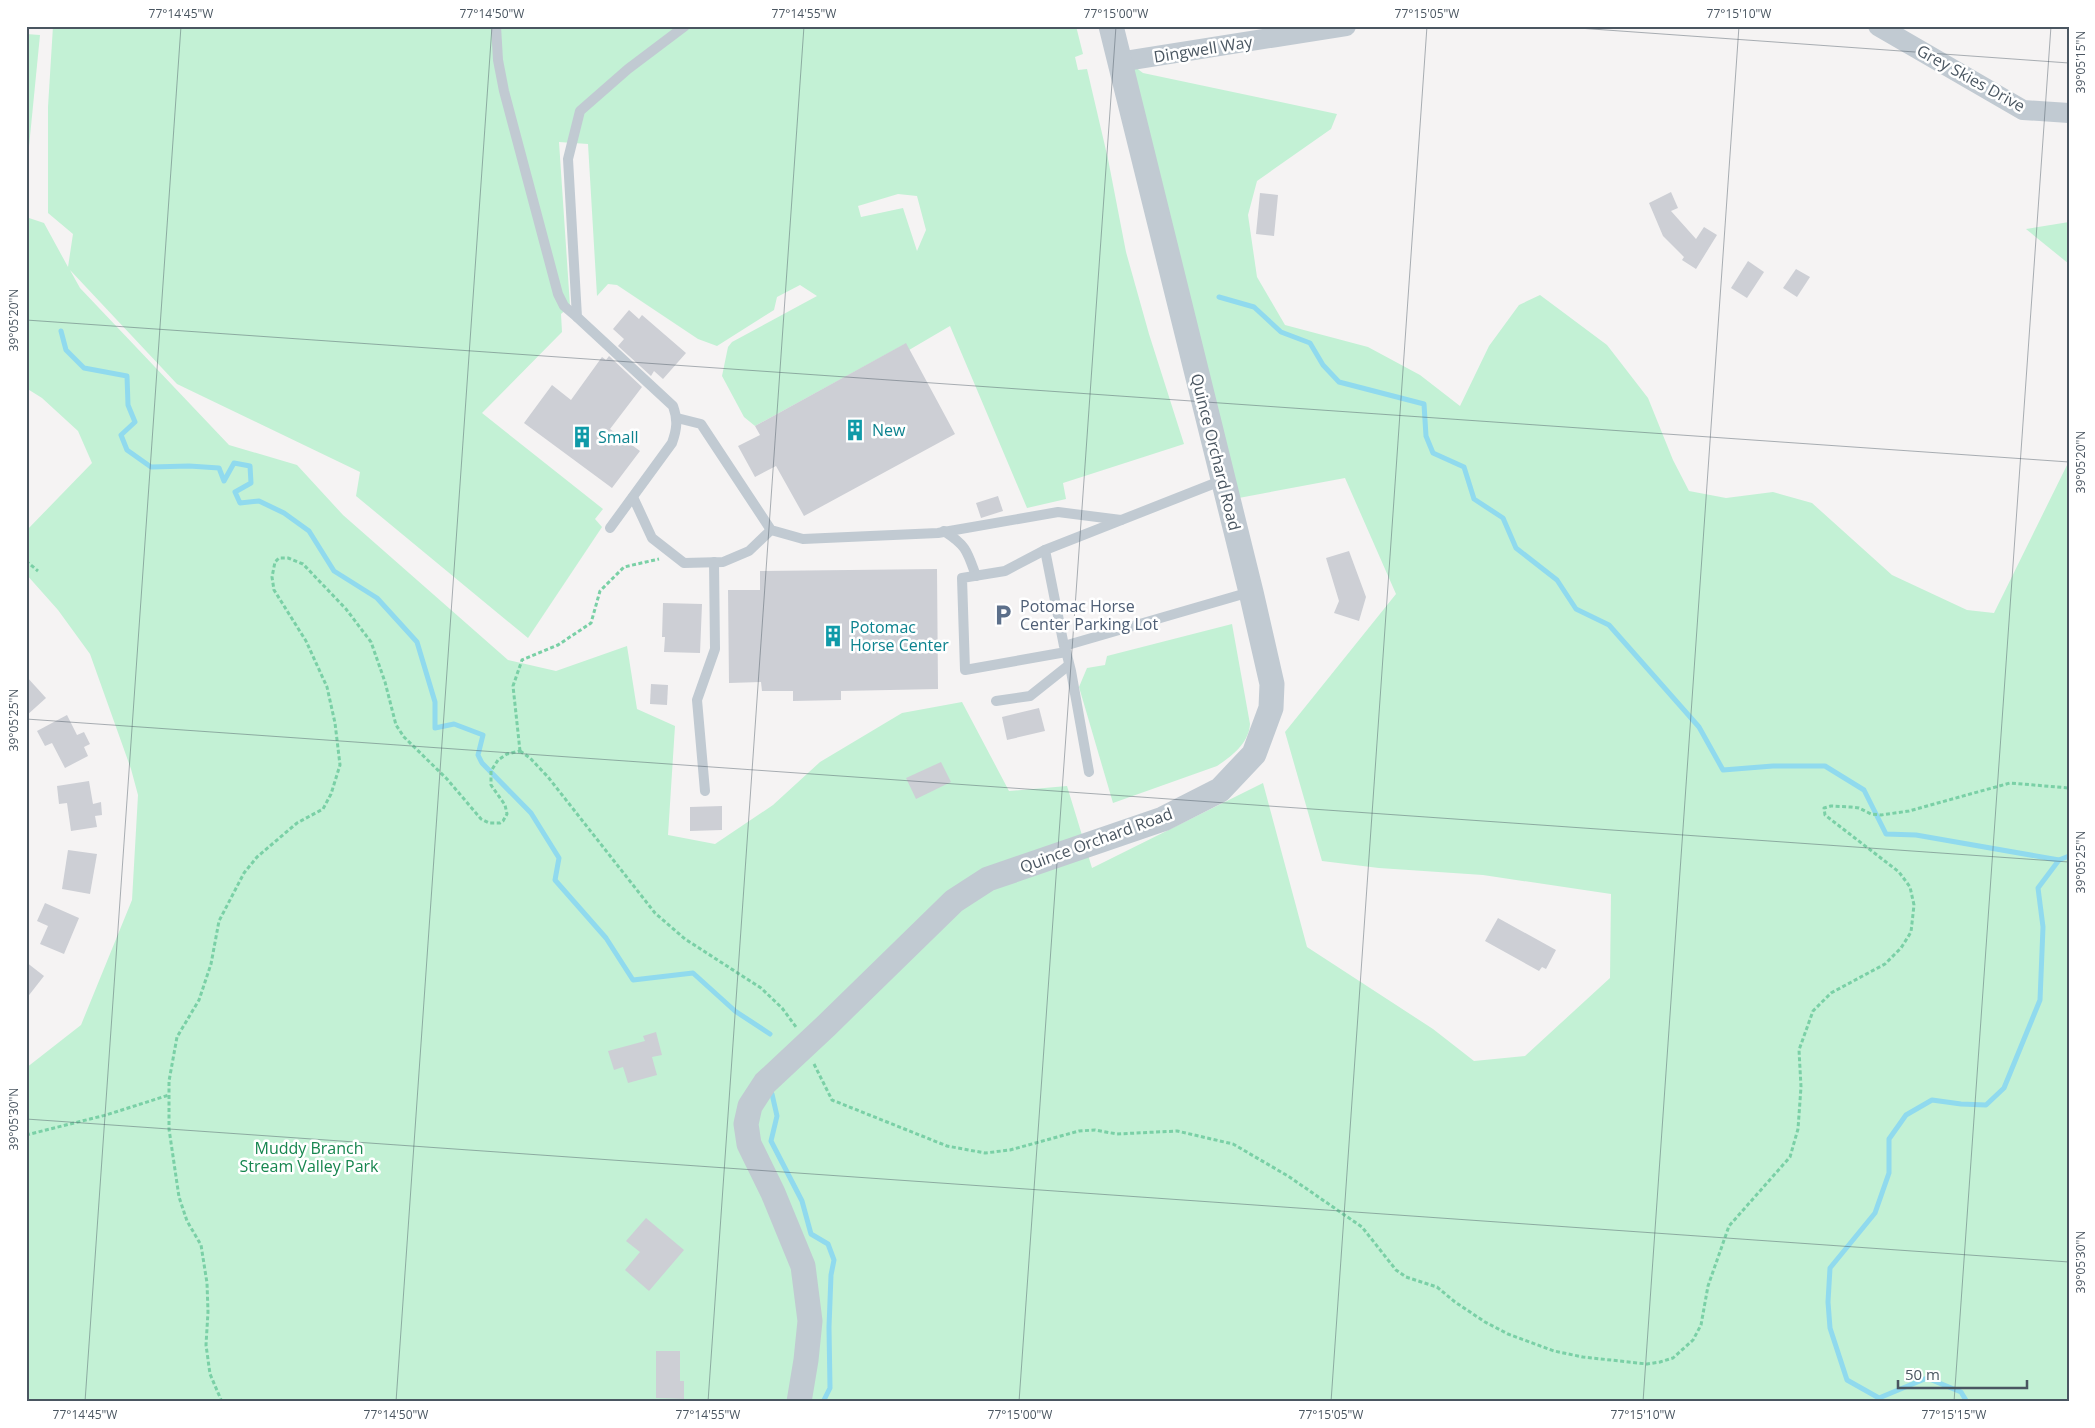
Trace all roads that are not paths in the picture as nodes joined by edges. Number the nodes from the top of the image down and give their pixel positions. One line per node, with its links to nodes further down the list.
1 (496, 26): 8 (lane)
2 (685, 26): 8 (lane)
3 (1111, 26): 6 (street, Quince Orchard Road)
4 (1346, 26): 6 (street, Dingwell Way)
5 (1878, 26): 7 (street, Grey Skies Drive)
6 (1120, 62): 10 (street, Quince Orchard Road)
7 (2069, 113)
8 (577, 317): 9 (lane)
9 (678, 418): 11 (lane); 14 (lane)
10 (1223, 480): 12 (lane); 19 (street, Quince Orchard Road)
11 (633, 497): 13 (lane); 17 (lane)
12 (1122, 520): 15 (lane); 16 (lane)
13 (610, 528)
14 (771, 530): 15 (lane); 17 (lane)
15 (944, 532): 18 (lane)
16 (1045, 550): 18 (lane); 20 (lane)
17 (714, 562): 24 (lane)
18 (976, 576): 20 (lane)
19 (1251, 592): 20 (lane); 25 (street, Quince Orchard Road)
20 (1065, 649): 21 (lane)
21 (1069, 665): 22 (lane); 23 (lane)
22 (996, 701)
23 (1089, 772)
24 (705, 792)
25 (799, 1402)

